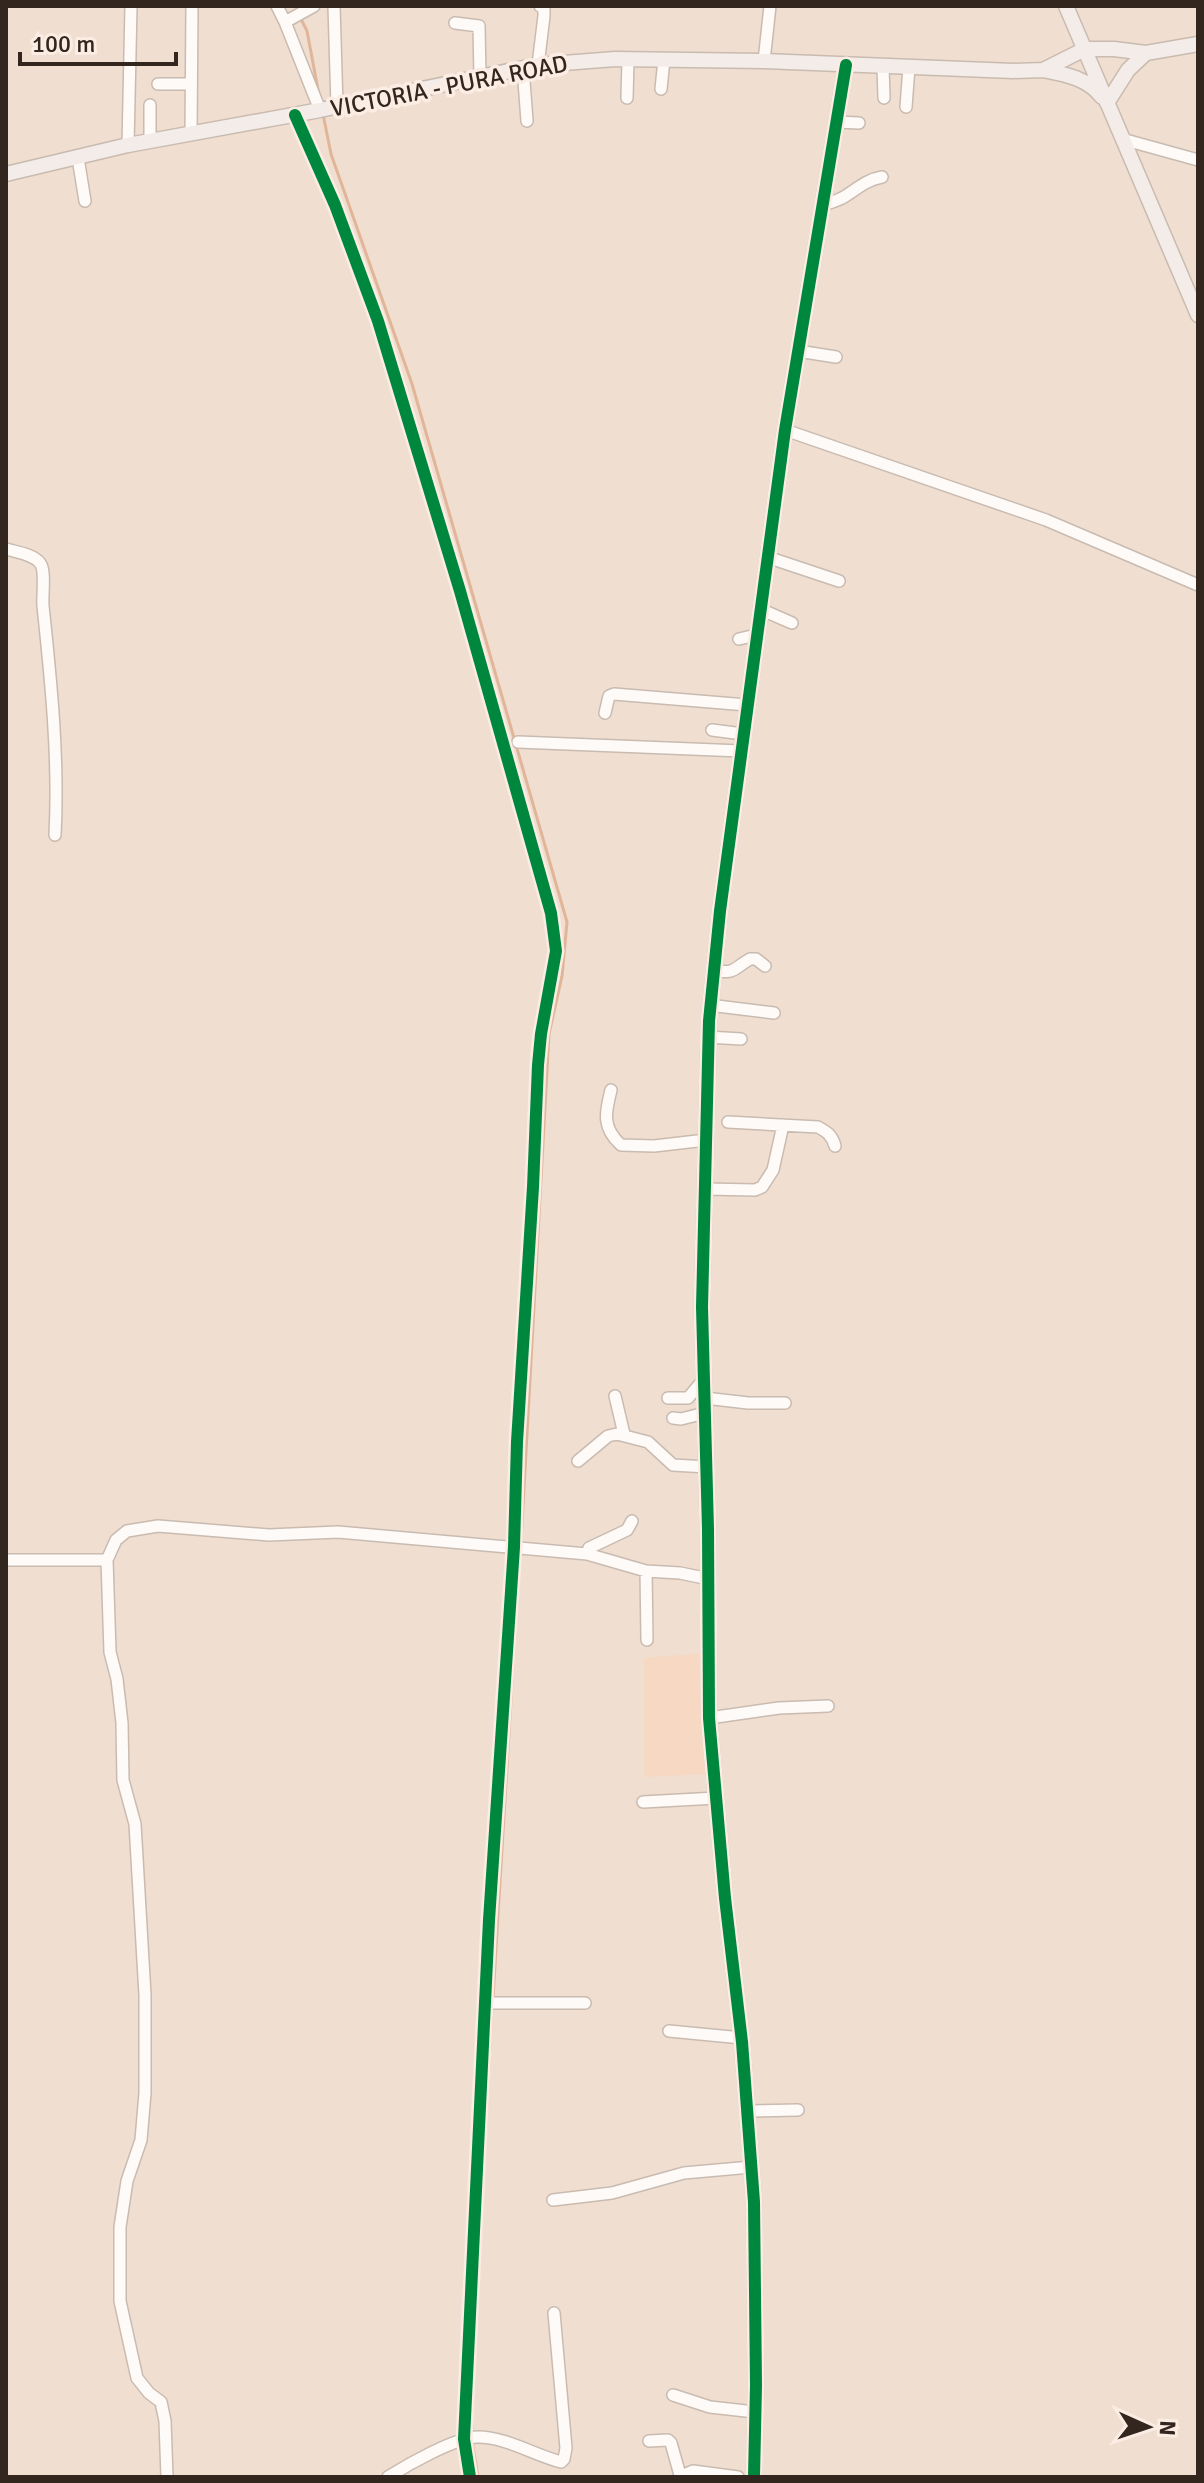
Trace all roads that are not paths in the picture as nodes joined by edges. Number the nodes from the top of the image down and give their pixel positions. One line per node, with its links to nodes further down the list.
1 (131, 6): 12 (street)
2 (140, 6): 12 (street)
3 (192, 6): 27 (street)
4 (277, 6): 10 (street)
5 (314, 6): 10 (street)
6 (334, 6): 33 (street)
7 (770, 6): 18 (street)
8 (1066, 6): 14 (street)
9 (543, 7): 19 (street)
10 (285, 22): 35 (street)
11 (455, 23): 25 (street)
12 (130, 30): 43 (street)
13 (1198, 44): 15 (street)
14 (1085, 49): 15 (street); 24 (street, VICTORIA - PURA ROAD); 31 (street)
15 (1146, 53): 31 (street)
16 (628, 60): 17 (street, VICTORIA - PURA ROAD); 19 (street, VICTORIA - PURA ROAD); 29 (street)
17 (664, 60): 18 (street, VICTORIA - PURA ROAD); 28 (street)
18 (764, 61): 20 (street, VICTORIA - PURA ROAD)
19 (538, 65): 23 (street, VICTORIA - PURA ROAD)
20 (846, 65): 21 (street, VICTORIA - PURA ROAD); 38 (street)
21 (883, 67): 22 (street, VICTORIA - PURA ROAD); 30 (street)
22 (909, 67): 24 (street, VICTORIA - PURA ROAD); 34 (street)
23 (523, 68): 25 (street, VICTORIA - PURA ROAD); 37 (street)
24 (1043, 70): 31 (street)
25 (480, 78): 33 (street, VICTORIA - PURA ROAD)
26 (158, 84): 27 (street)
27 (191, 84): 40 (street)
28 (661, 89)
29 (627, 98)
30 (884, 98)
31 (1107, 103): 41 (street)
32 (150, 105): 42 (street)
33 (337, 107): 35 (street, VICTORIA - PURA ROAD)
34 (906, 107)
35 (320, 110): 36 (street, VICTORIA - PURA ROAD)
36 (295, 115): 40 (street, VICTORIA - PURA ROAD); 91 (street)
37 (527, 121)
38 (837, 122): 39 (street); 49 (street)
39 (859, 123)
40 (191, 134): 42 (street, VICTORIA - PURA ROAD)
41 (1122, 139): 45 (street); 50 (street)
42 (150, 141): 43 (street, VICTORIA - PURA ROAD)
43 (128, 145): 44 (street, VICTORIA - PURA ROAD)
44 (78, 158): 46 (street, VICTORIA - PURA ROAD); 48 (street)
45 (1198, 160)
46 (6, 171)
47 (882, 177): 49 (street)
48 (85, 201)
49 (823, 205): 51 (street)
50 (1198, 315)
51 (798, 351): 52 (street); 53 (street)
52 (836, 357)
53 (785, 430): 55 (street); 57 (street)
54 (6, 549): 68 (street)
55 (767, 557): 56 (street); 58 (street)
56 (839, 581)
57 (1198, 585)
58 (760, 609): 59 (street); 60 (street)
59 (792, 623)
60 (756, 635): 61 (street); 62 (street)
61 (739, 639)
62 (747, 705): 63 (street); 65 (street)
63 (605, 713)
64 (712, 730): 65 (street)
65 (743, 734): 67 (street)
66 (518, 742): 67 (street)
67 (741, 751): 70 (street)
68 (55, 835)
69 (765, 966): 70 (street)
70 (713, 971): 71 (street)
71 (709, 1005): 72 (street); 73 (street)
72 (774, 1013)
73 (708, 1037): 74 (street); 78 (street)
74 (741, 1039)
75 (611, 1090): 78 (street)
76 (728, 1122): 77 (street)
77 (783, 1125): 79 (street); 80 (street)
78 (706, 1140): 80 (street)
79 (835, 1146)
80 (705, 1189): 81 (street)
81 (704, 1379): 83 (street); 85 (street)
82 (615, 1396): 87 (street)
83 (668, 1398)
84 (785, 1403): 85 (street)
85 (705, 1406): 86 (street); 89 (street)
86 (673, 1418)
87 (624, 1434): 88 (street); 89 (street)
88 (578, 1461)
89 (707, 1467): 96 (street)
90 (632, 1521): 92 (street)
91 (514, 1547): 92 (street); 94 (street); 102 (street)
92 (587, 1554): 95 (street)
93 (6, 1560): 94 (street)
94 (107, 1560): 116 (street)
95 (646, 1571): 96 (street); 97 (street)
96 (709, 1579): 99 (street)
97 (647, 1640)
98 (828, 1706): 99 (street)
99 (709, 1718): 100 (street)
100 (716, 1798): 101 (street); 105 (street)
101 (643, 1802)
102 (485, 2003): 103 (street); 113 (street)
103 (585, 2003)
104 (669, 2031): 105 (street)
105 (742, 2038): 107 (street)
106 (798, 2110): 107 (street)
107 (747, 2111): 108 (street)
108 (751, 2167): 109 (street); 112 (street)
109 (553, 2200)
110 (554, 2313): 113 (street)
111 (673, 2395): 112 (street)
112 (755, 2412): 120 (street)
113 (464, 2439): 117 (street); 118 (street)
114 (649, 2441): 115 (street)
115 (680, 2476): 119 (street)
116 (167, 2477)
117 (388, 2477)
118 (470, 2477)
119 (738, 2477)
120 (754, 2477)

